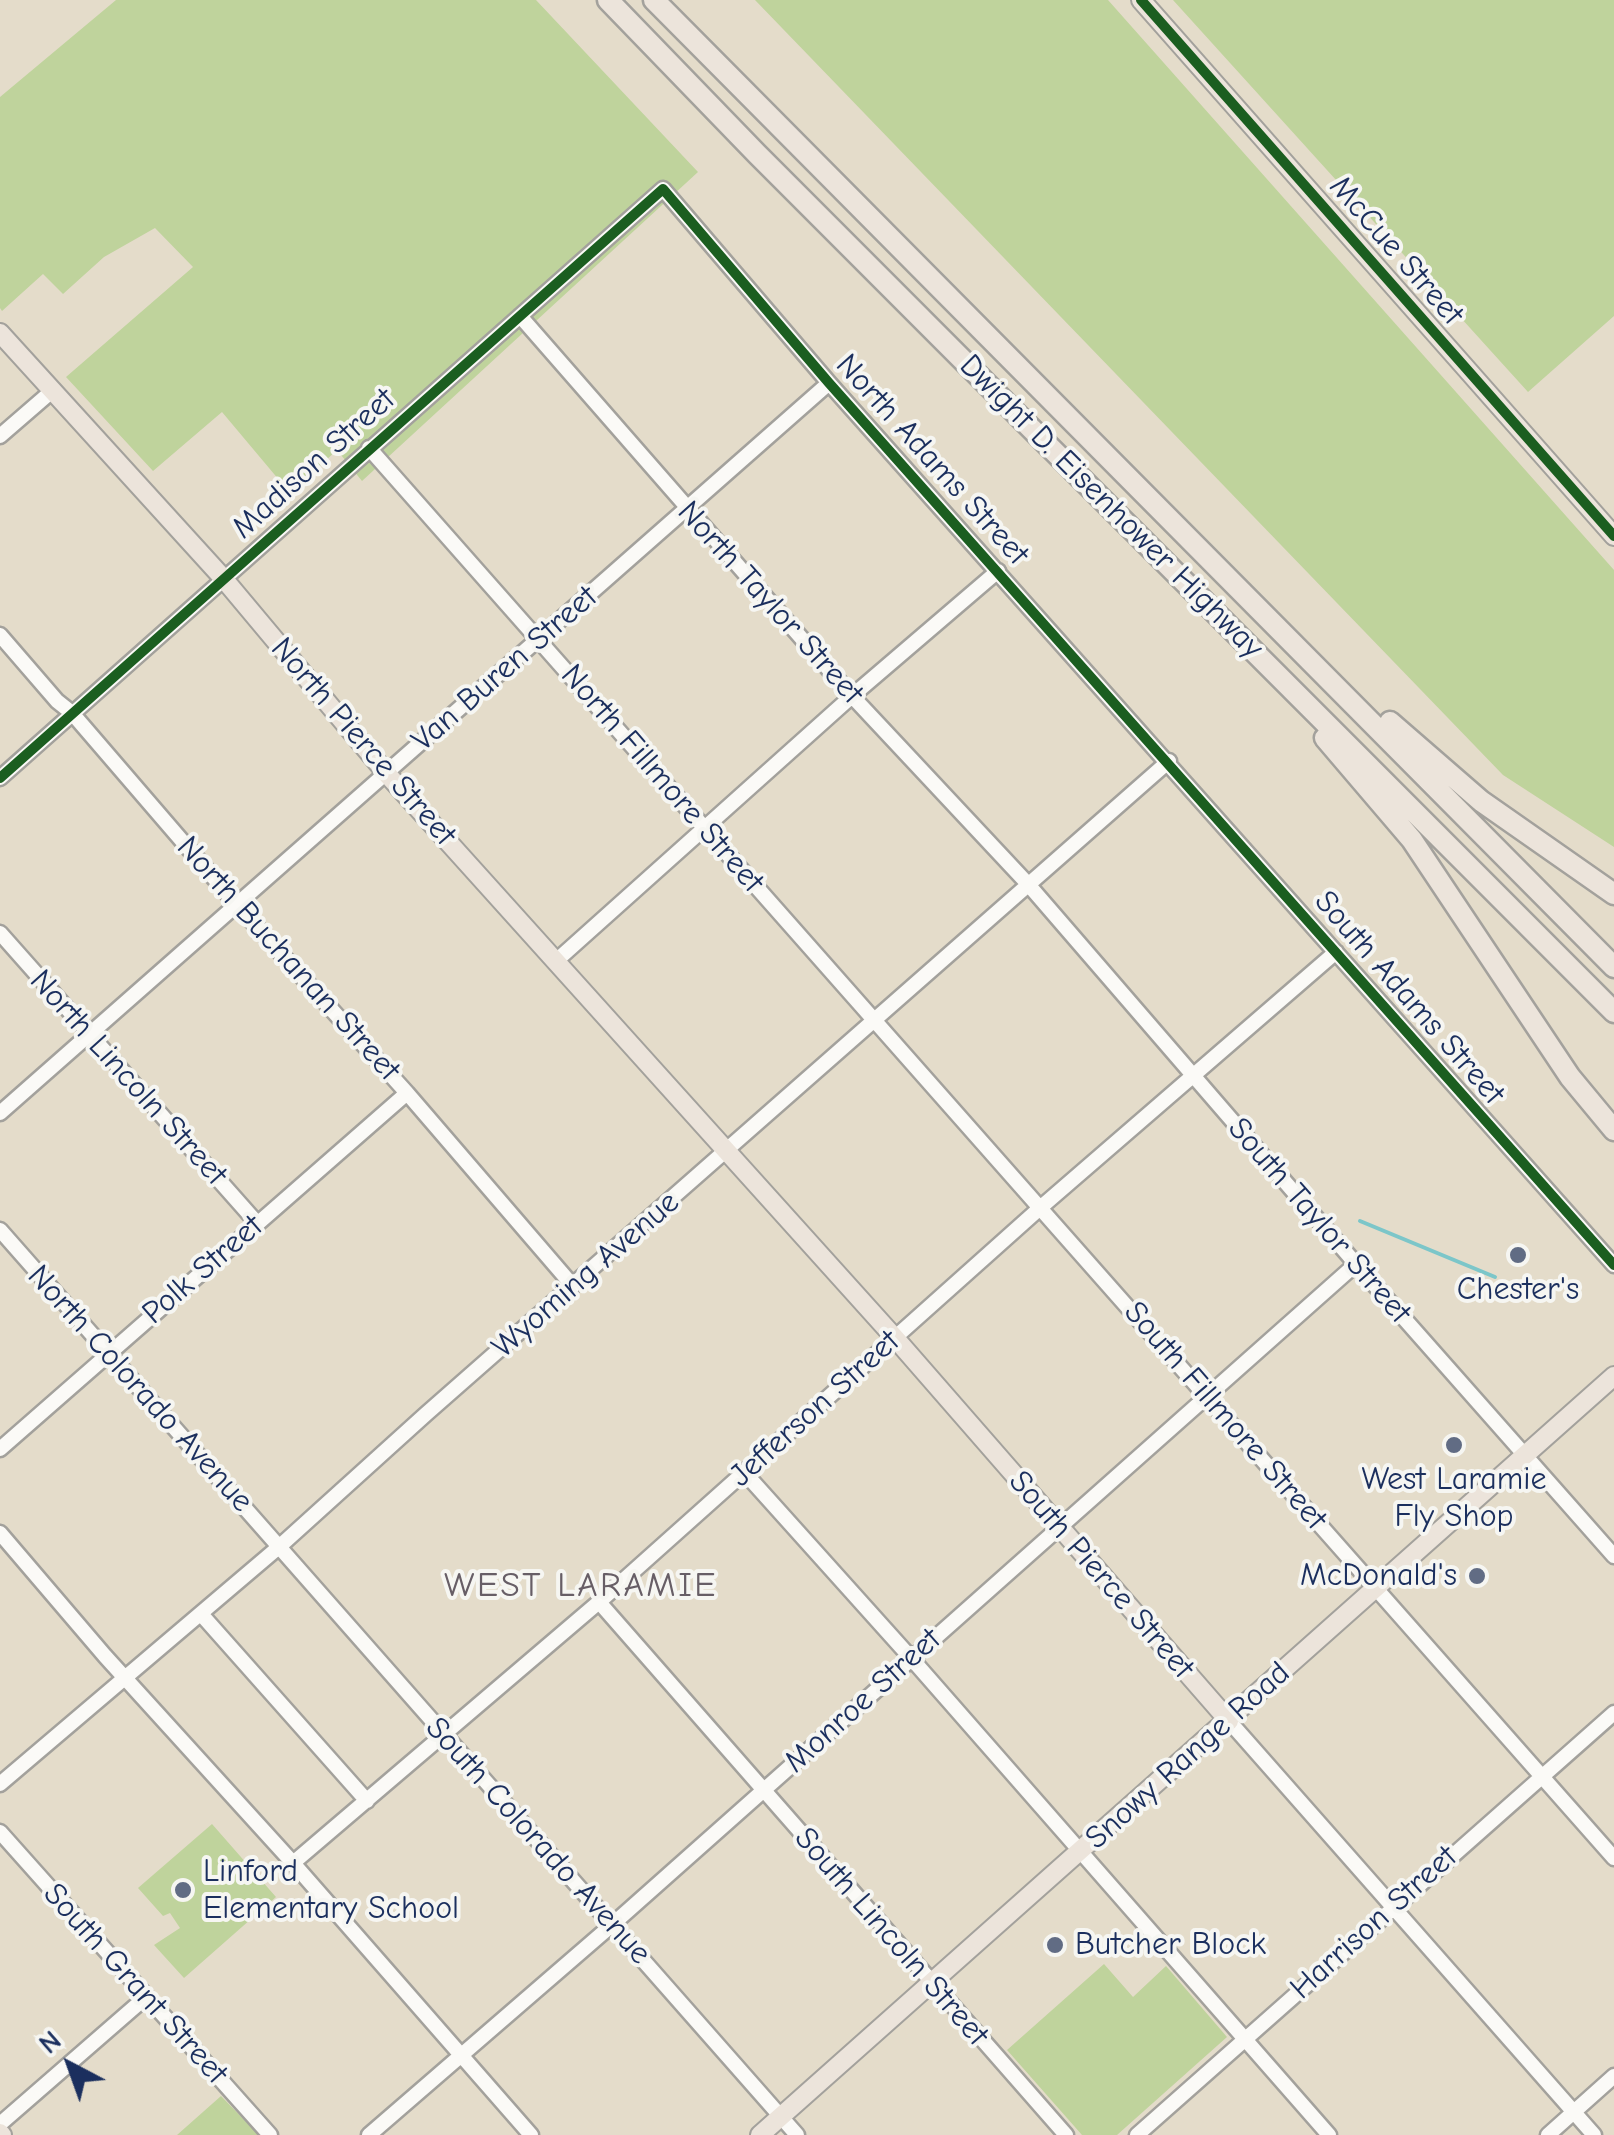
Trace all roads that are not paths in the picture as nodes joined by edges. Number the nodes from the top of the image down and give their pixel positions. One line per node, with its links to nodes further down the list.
1 (608, 0): 16 (highway, Dwight D. Eisenhower Highway)
2 (654, 0): 13 (highway, Dwight D. Eisenhower Highway)
3 (1141, 0): 12 (main road, McCue Street)
4 (663, 189): 5 (street, Madison Street); 7 (street, North Adams Street)
5 (520, 316): 10 (street, Madison Street); 11 (street, North Taylor Street)
6 (0, 333): 8 (main road, North Pierce Street)
7 (829, 384): 11 (street, Van Buren Street); 14 (street, North Adams Street)
8 (52, 391): 9 (street); 15 (main road, North Pierce Street)
9 (0, 436)
10 (369, 448): 15 (street, Madison Street); 18 (street, North Fillmore Street)
11 (686, 509): 18 (street, Van Buren Street); 19 (street, North Taylor Street)
12 (1614, 536)
13 (1192, 538): 26 (highway); 31 (highway, Dwight D. Eisenhower Highway)
14 (998, 571): 19 (street); 21 (street, North Adams Street)
15 (222, 578): 20 (street, Madison Street); 22 (main road, North Pierce Street)
16 (1209, 604): 32 (highway, Dwight D. Eisenhower Highway); 38 (highway)
17 (0, 635): 20 (street, North Buchanan Street)
18 (539, 639): 22 (street, Van Buren Street); 24 (street, North Fillmore Street)
19 (852, 696): 24 (street); 25 (street, North Taylor Street)
20 (72, 712): 23 (street, Madison Street); 27 (street, North Buchanan Street)
21 (1168, 761): 25 (street, Wyoming Avenue); 29 (street, South Adams Street)
22 (386, 774): 27 (street, Van Buren Street); 30 (main road, North Pierce Street)
23 (0, 778)
24 (706, 829): 30 (street); 33 (street, North Fillmore Street)
25 (1027, 884): 33 (street, Wyoming Avenue); 35 (street, South Taylor Street)
26 (1614, 894)
27 (238, 906): 34 (street, Van Buren Street); 36 (street, North Buchanan Street)
28 (0, 933): 34 (street, North Lincoln Street)
29 (1336, 952): 35 (street, Jefferson Street); 44 (street, South Adams Street)
30 (556, 961): 39 (main road, North Pierce Street)
31 (1614, 967)
32 (1614, 1012)
33 (874, 1020): 39 (street, Wyoming Avenue); 40 (street, South Fillmore Street)
34 (89, 1034): 37 (street, Van Buren Street); 41 (street, North Lincoln Street)
35 (1194, 1076): 40 (street, Jefferson Street); 43 (street, South Taylor Street)
36 (407, 1093): 41 (street, Polk Street); 45 (street, North Buchanan Street)
37 (0, 1114)
38 (1614, 1130)
39 (725, 1153): 45 (street, Wyoming Avenue); 46 (main road, South Pierce Street)
40 (1040, 1208): 46 (street, Jefferson Street); 49 (street, South Fillmore Street)
41 (257, 1222): 47 (street, Polk Street)
42 (0, 1230): 47 (street, North Colorado Avenue)
43 (1356, 1264): 49 (street, Monroe Street); 51 (street, South Taylor Street)
44 (1614, 1265)
45 (573, 1286): 55 (street, Wyoming Avenue)
46 (894, 1338): 52 (street, Jefferson Street); 53 (main road, South Pierce Street)
47 (107, 1355): 50 (street, Polk Street); 55 (street, North Colorado Avenue)
48 (1614, 1376): 51 (main road, Snowy Range Road)
49 (1207, 1394): 53 (street, Monroe Street); 57 (street, South Fillmore Street)
50 (0, 1449)
51 (1524, 1455): 56 (street, South Taylor Street); 57 (main road, Snowy Range Road)
52 (744, 1472): 58 (street, Jefferson Street); 60 (street)
53 (1059, 1527): 60 (street, Monroe Street); 63 (main road, South Pierce Street)
54 (0, 1533): 61 (street)
55 (280, 1546): 59 (street, Wyoming Avenue); 64 (street, South Colorado Avenue)
56 (1614, 1556)
57 (1376, 1588): 63 (main road, Snowy Range Road); 65 (street, South Fillmore Street)
58 (599, 1602): 64 (street, Jefferson Street); 67 (street, South Lincoln Street)
59 (201, 1614): 61 (street, Wyoming Avenue); 68 (street)
60 (911, 1658): 67 (street, Monroe Street); 70 (street)
61 (124, 1678): 66 (street, Wyoming Avenue); 72 (street)
62 (1614, 1713): 65 (street, Harrison Street)
63 (1229, 1720): 70 (main road, Snowy Range Road); 73 (street, South Pierce Street)
64 (444, 1736): 68 (street, Jefferson Street); 74 (street, South Colorado Avenue)
65 (1542, 1776): 71 (street, South Fillmore Street); 73 (street, Harrison Street)
66 (0, 1784)
67 (763, 1790): 74 (street, Monroe Street); 75 (street, South Lincoln Street)
68 (368, 1800): 72 (street, Jefferson Street)
69 (0, 1832): 76 (street, South Grant Street)
70 (1080, 1852): 75 (main road, Snowy Range Road); 77 (street)
71 (1614, 1858)
72 (293, 1863): 78 (street)
73 (1394, 1907): 77 (street, Harrison Street); 80 (street, South Pierce Street)
74 (613, 1924): 78 (street, Monroe Street); 81 (street, South Colorado Avenue)
75 (932, 1984): 81 (main road, Snowy Range Road); 88 (street, South Lincoln Street)
76 (146, 1997): 82 (street); 83 (street, South Grant Street)
77 (1244, 2038): 89 (street, Harrison Street); 90 (street)
78 (461, 2056): 84 (street, Monroe Street); 85 (street)
79 (1614, 2076): 80 (street)
80 (1574, 2112): 91 (street); 92 (street, South Pierce Street)
81 (781, 2117): 86 (main road, Snowy Range Road); 87 (street, South Colorado Avenue)
82 (0, 2124)
83 (270, 2135)
84 (369, 2135)
85 (532, 2135)
86 (760, 2135)
87 (797, 2135)
88 (1066, 2135)
89 (1138, 2135)
90 (1328, 2135)
91 (1548, 2135)
92 (1594, 2135)

